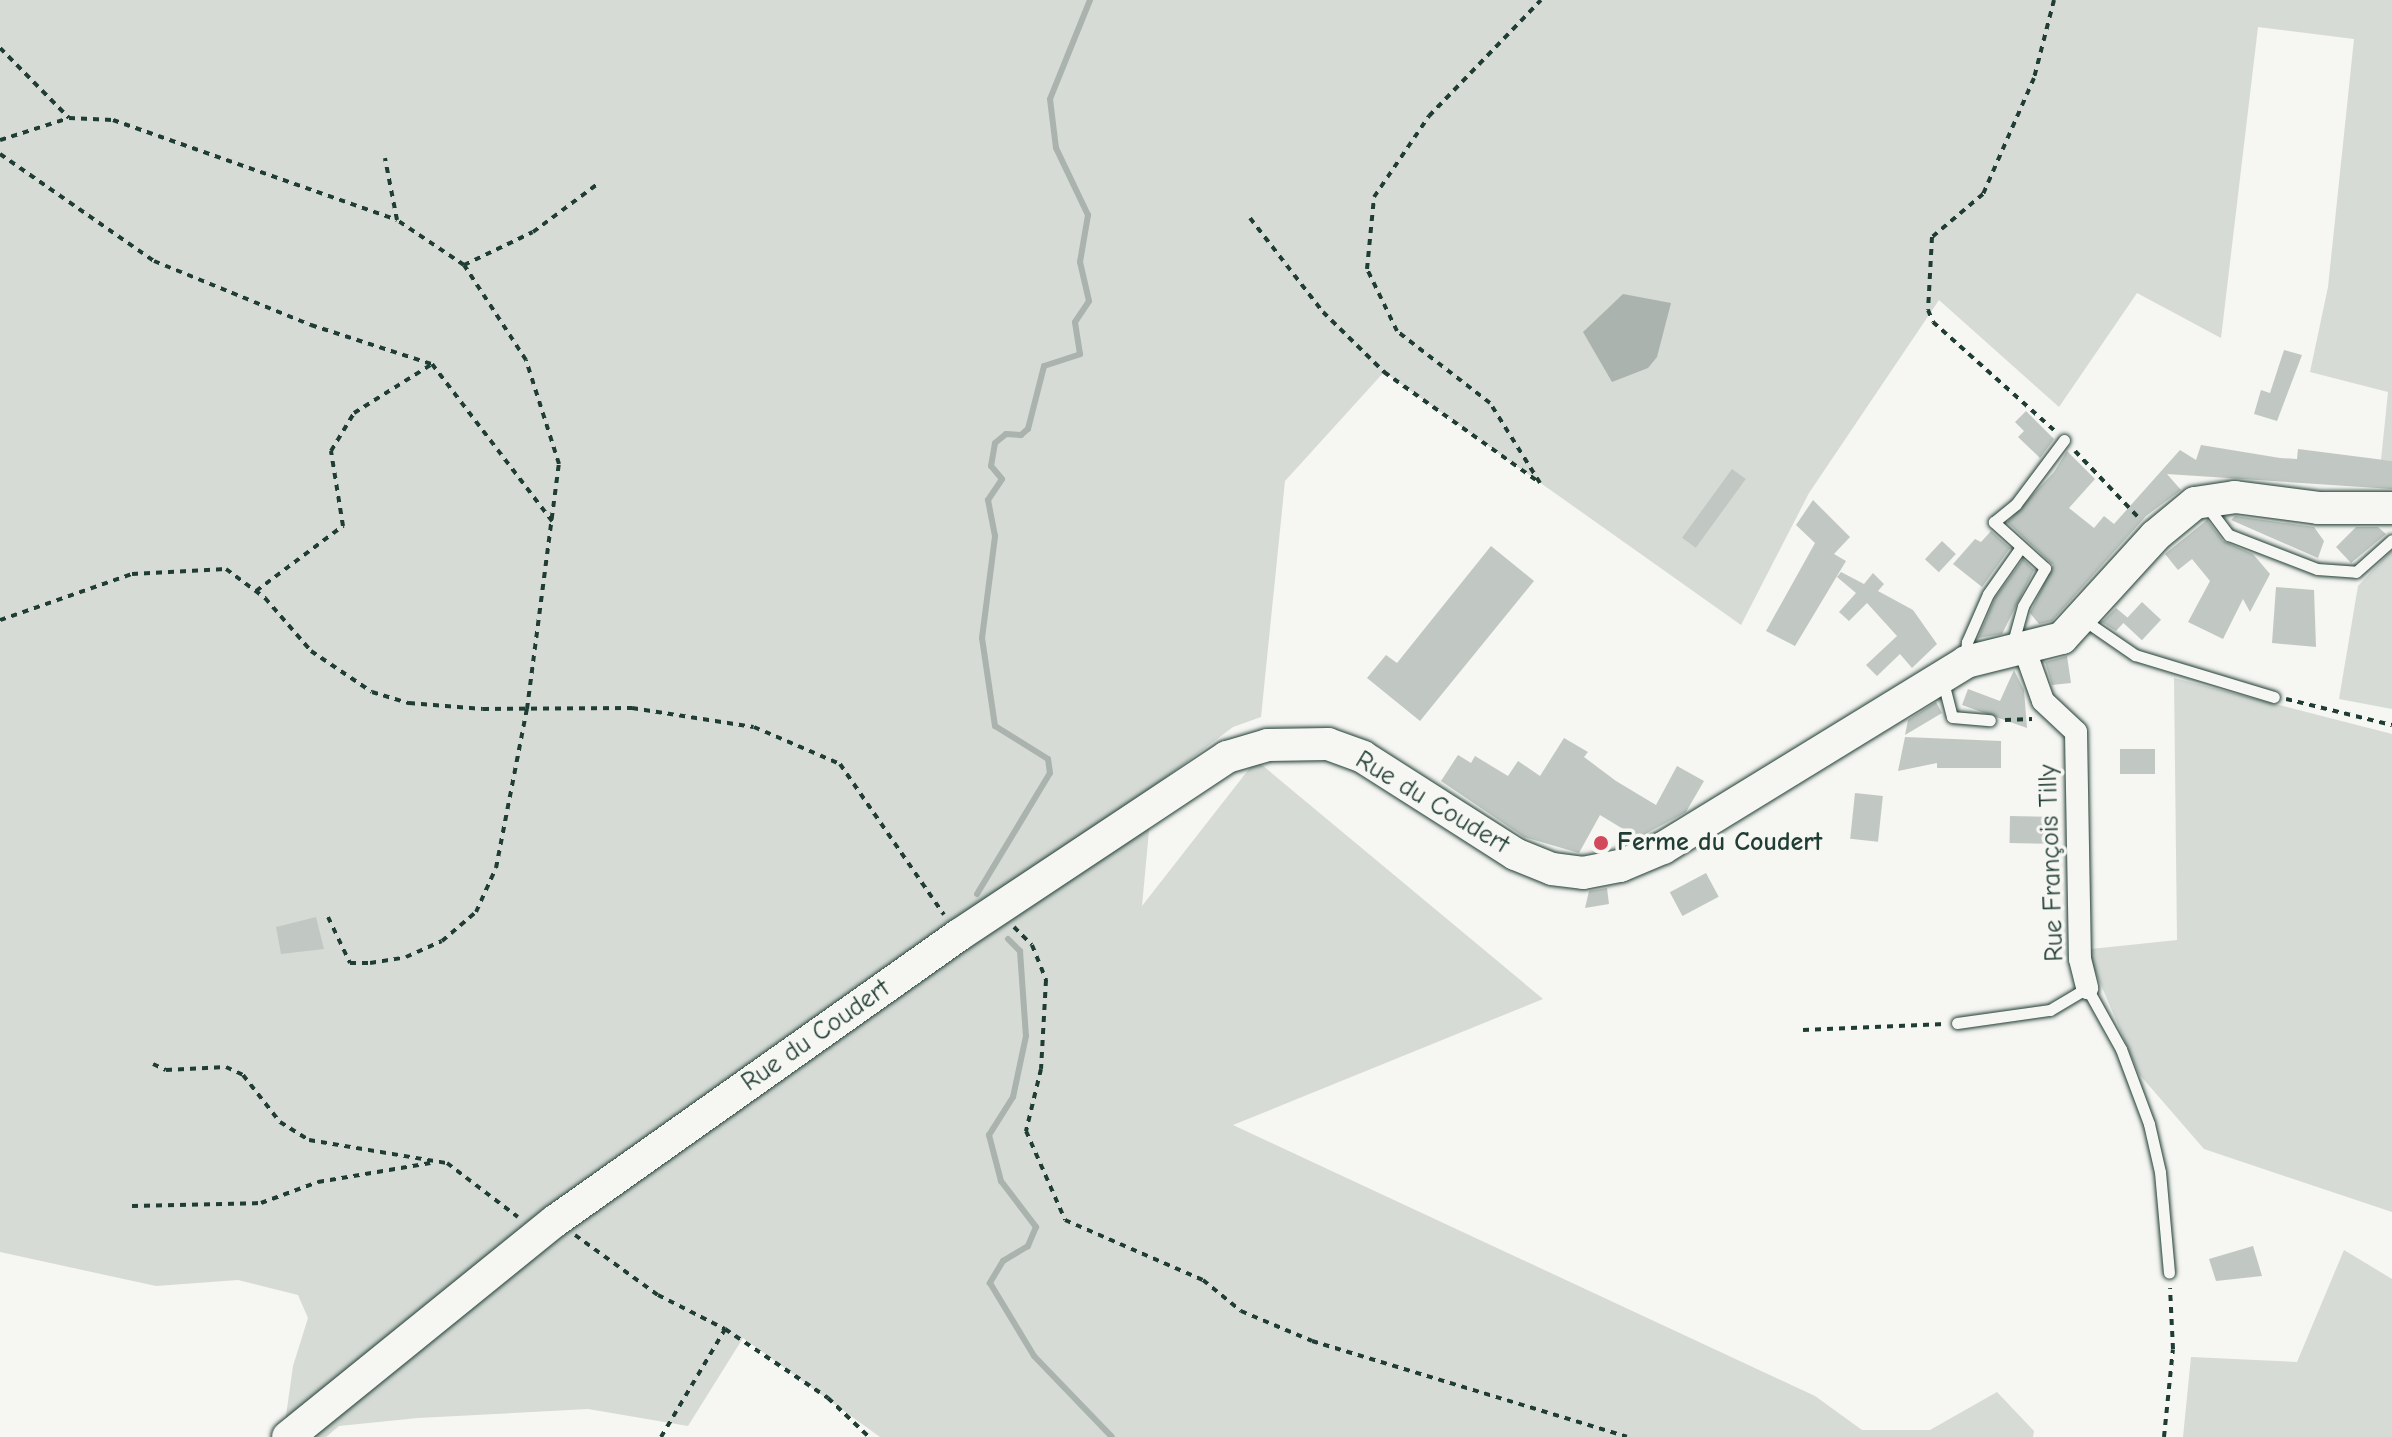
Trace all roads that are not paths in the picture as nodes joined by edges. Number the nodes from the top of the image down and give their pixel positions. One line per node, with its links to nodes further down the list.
1 (2064, 440): 5 (lane)
2 (2203, 502): 3 (street, Rue du Coudert); 4 (lane); 6 (street, Rue du Coudert)
3 (2392, 508)
4 (2392, 540)
5 (2021, 547): 7 (lane); 8 (lane)
6 (2081, 618): 7 (street, Rue du Coudert); 9 (lane)
7 (2018, 646): 8 (street, Rue du Coudert); 11 (street, Rue François Tilly)
8 (1954, 670): 10 (lane); 14 (street, Rue du Coudert)
9 (2274, 697)
10 (1990, 720)
11 (2087, 988): 12 (lane); 13 (lane, Rue François Tilly)
12 (1957, 1023)
13 (2169, 1273)
14 (288, 1437)

